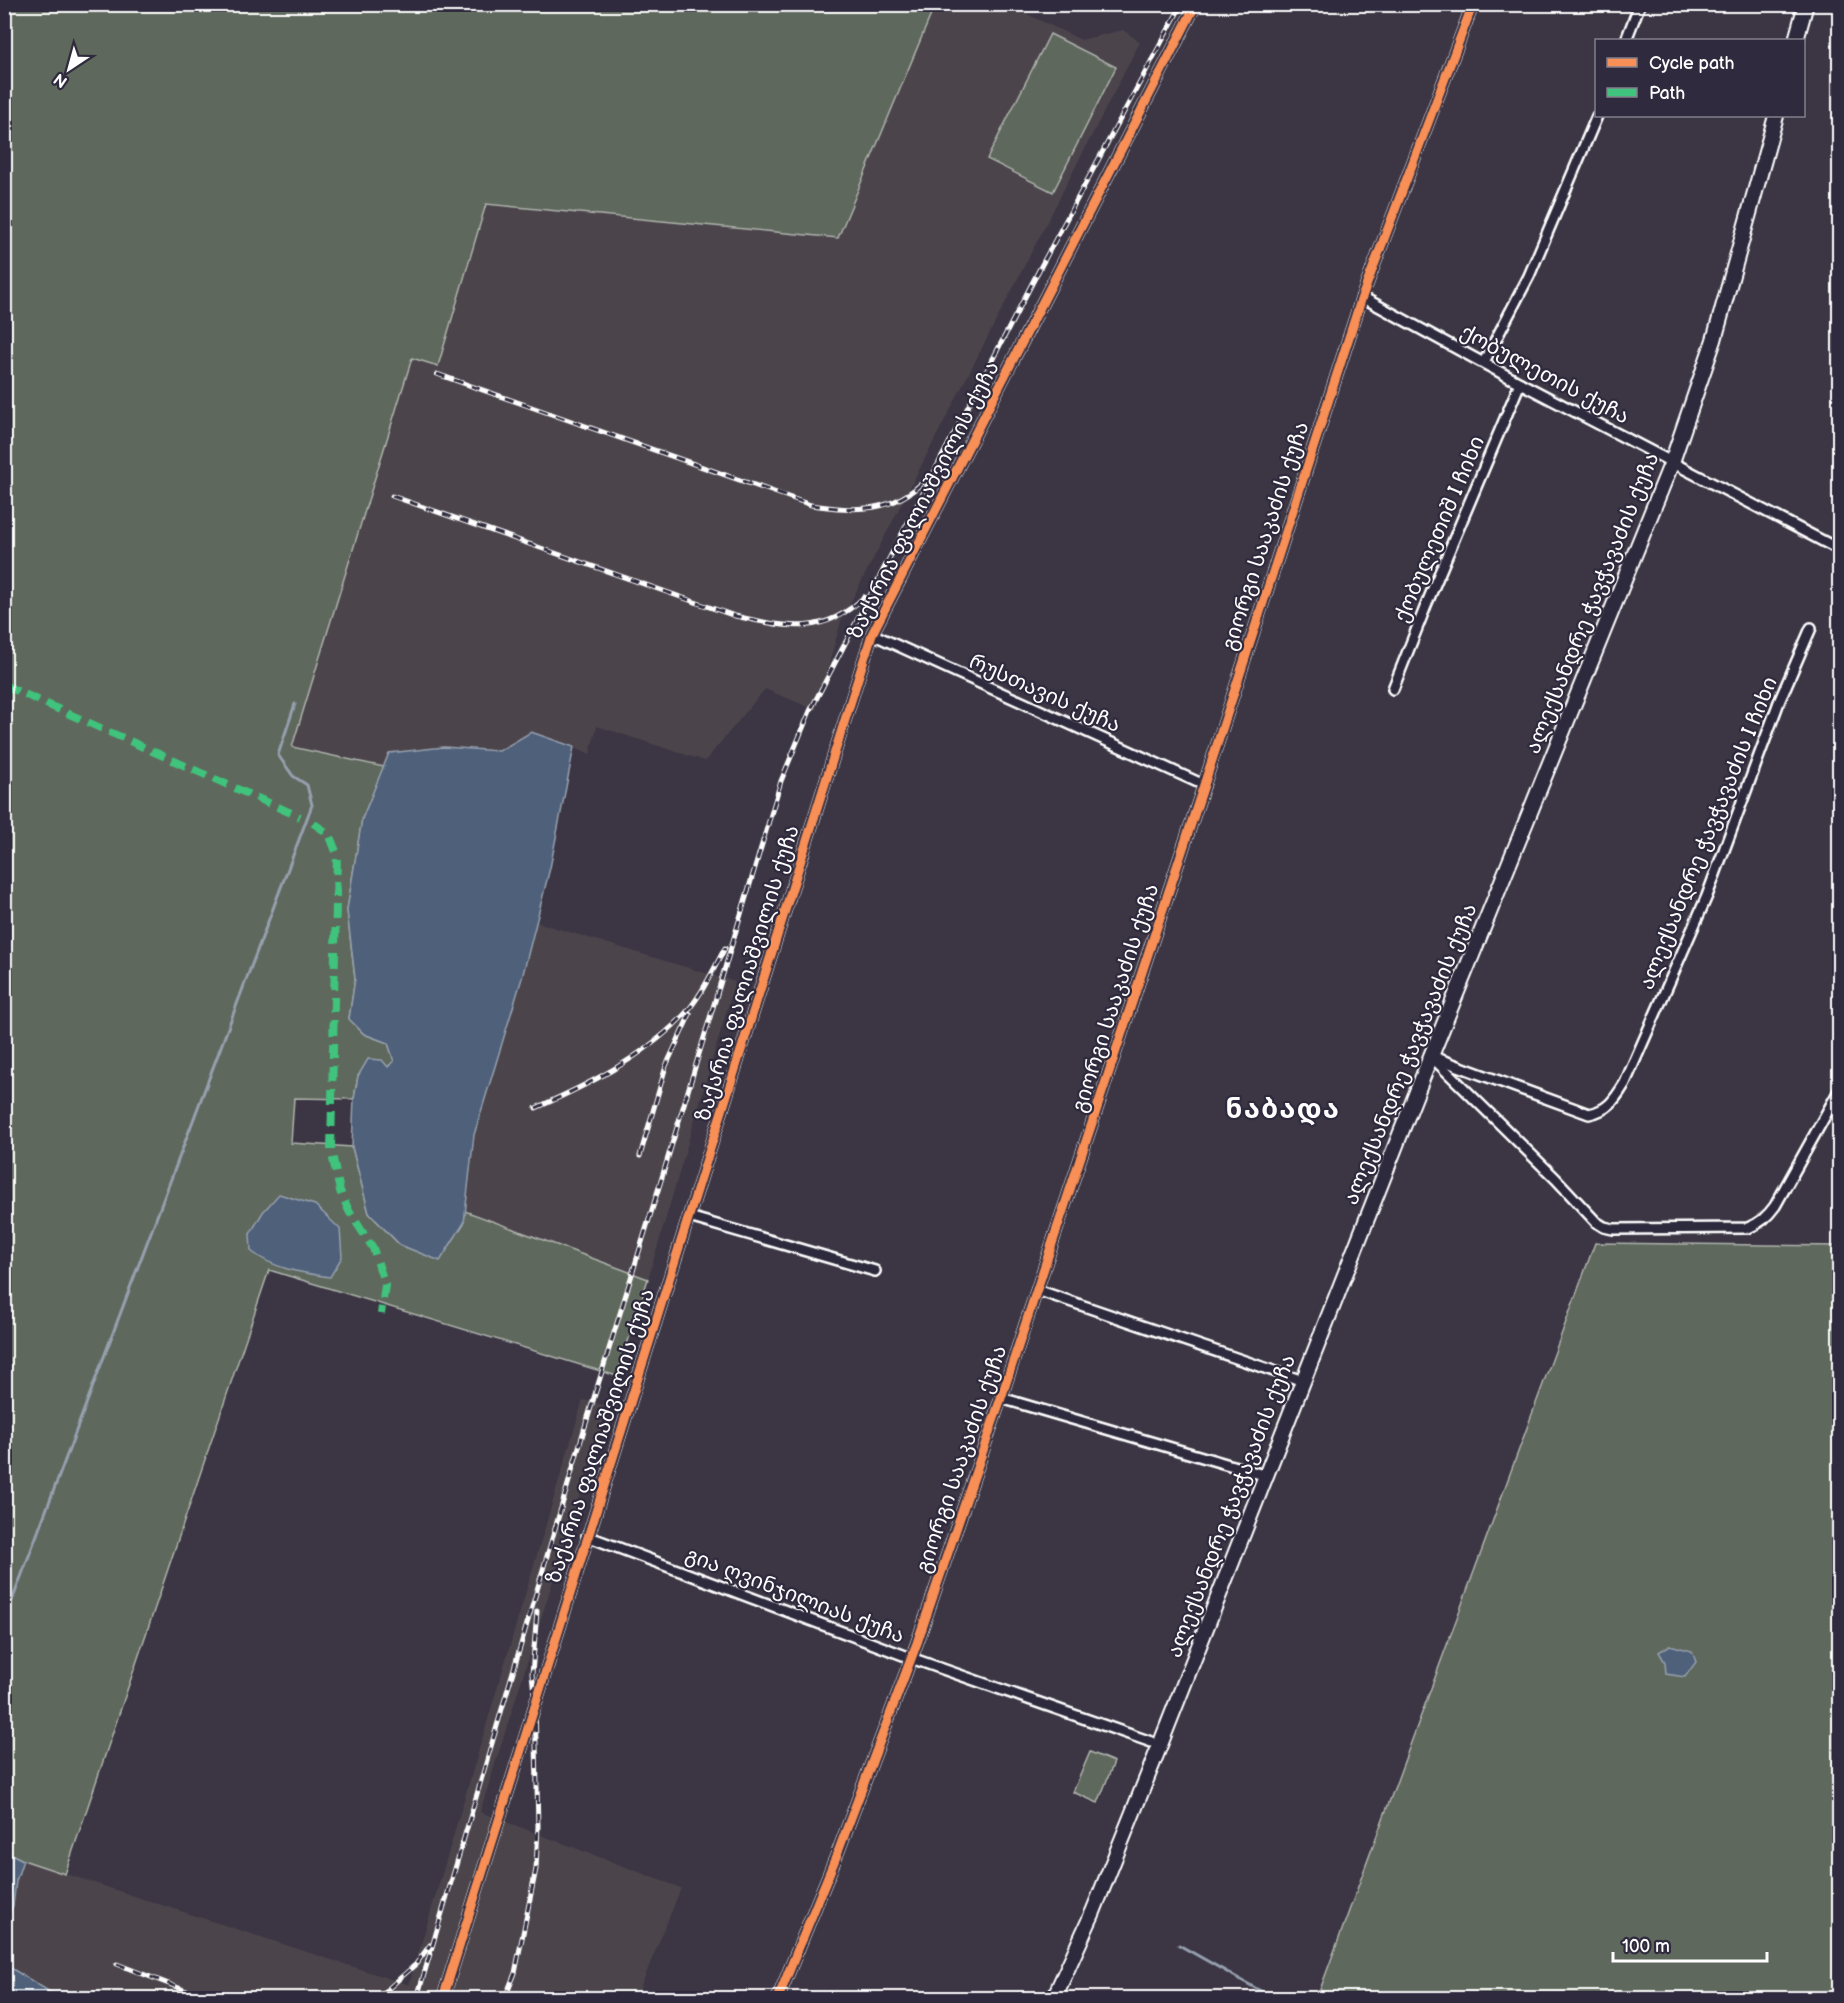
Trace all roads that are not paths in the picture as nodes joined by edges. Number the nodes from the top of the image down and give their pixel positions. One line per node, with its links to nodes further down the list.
1 (1196, 4): 15 (street, ზაქარია ფალიაშვილის ქუჩა)
2 (1473, 4): 9 (street, გიორგი სააკაძის ქუჩა)
3 (1640, 4): 5 (street)
4 (1806, 4): 6 (street)
5 (1626, 39)
6 (1796, 39)
7 (1597, 117): 10 (street)
8 (1776, 117): 12 (street, ალექსანდრე ჭავჭავაძის ქუჩა)
9 (1362, 297): 10 (street, ქობულეთის ქუჩა); 17 (street, გიორგი სააკაძის ქუჩა)
10 (1484, 362): 11 (street, ქობულეთის ქუჩა)
11 (1520, 383): 12 (street, ქობულეთის ქუჩა); 16 (street, ქობულეთიშ I ჩიხი)
12 (1672, 462): 13 (street, ქობულეთის ქუჩა); 18 (street, ალექსანდრე ჭავჭავაძის ქუჩა)
13 (1839, 548)
14 (1811, 628): 18 (street, ალექსანდრე ჭავჭავაძის I ჩიხი)
15 (872, 634): 17 (street, რუსთავის ქუჩა); 20 (street, ზაქარია ფალიაშვილის ქუჩა)
16 (1393, 689)
17 (1204, 785): 22 (street, გიორგი სააკაძის ქუჩა)
18 (1431, 1056): 19 (street); 23 (street, ალექსანდრე ჭავჭავაძის ქუჩა)
19 (1839, 1089)
20 (689, 1217): 21 (street); 26 (street, ზაქარია ფალიაშვილის ქუჩა)
21 (876, 1271)
22 (1037, 1290): 23 (street); 24 (street, გიორგი სააკაძის ქუჩა)
23 (1303, 1381): 25 (street, ალექსანდრე ჭავჭავაძის ქუჩა)
24 (1001, 1398): 25 (street); 27 (street, გიორგი სააკაძის ქუჩა)
25 (1267, 1476): 28 (street, ალექსანდრე ჭავჭავაძის ქუჩა)
26 (587, 1536): 27 (street, გია ღვინჯილიას ქუჩა); 29 (street, ზაქარია ფალიაშვილის ქუჩა)
27 (911, 1658): 28 (street, გია ღვინჯილიას ქუჩა); 30 (street, გიორგი სააკაძის ქუჩა)
28 (1160, 1745): 31 (street, ალექსანდრე ჭავჭავაძის ქუჩა)
29 (443, 1998)
30 (778, 1998)
31 (1054, 1998)

